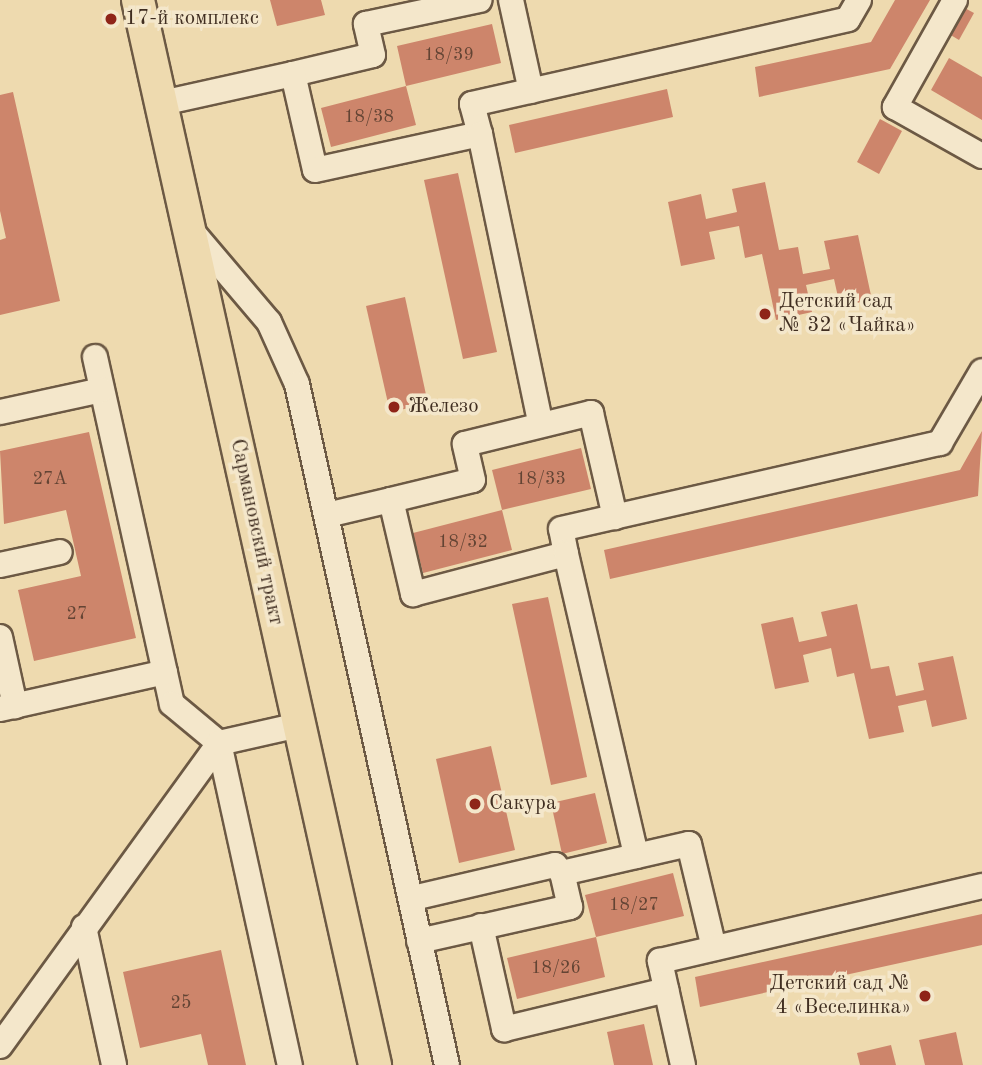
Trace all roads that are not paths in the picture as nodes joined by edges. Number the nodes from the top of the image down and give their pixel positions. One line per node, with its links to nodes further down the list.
1 (138, 0): 8 (main road, Сармановский тракт)
2 (480, 0): 6 (street)
3 (511, 0): 7 (street)
4 (859, 0): 7 (street)
5 (955, 0): 10 (street)
6 (293, 74): 8 (street); 9 (street)
7 (531, 90): 9 (street)
8 (162, 103): 11 (main road, Сармановский тракт)
9 (480, 134): 16 (street)
10 (982, 156)
11 (190, 229): 18 (street); 26 (main road, Сармановский тракт)
12 (94, 357): 14 (street)
13 (982, 371): 19 (street)
14 (102, 390): 15 (street); 24 (street)
15 (0, 412)
16 (541, 425): 17 (street); 19 (street)
17 (391, 500): 18 (street); 21 (street)
18 (327, 515): 31 (street)
19 (615, 517): 21 (street)
20 (60, 552): 22 (street)
21 (566, 554): 28 (street)
22 (0, 565)
23 (0, 637): 25 (street)
24 (165, 672): 25 (street); 27 (street)
25 (8, 707)
26 (299, 725): 27 (street); 40 (main road, Сармановский тракт)
27 (219, 743): 33 (street); 39 (street)
28 (635, 856): 29 (street); 35 (street)
29 (562, 873): 31 (street); 32 (street)
30 (982, 887): 35 (street)
31 (413, 898): 34 (street)
32 (481, 926): 34 (street); 36 (street)
33 (83, 927): 37 (street); 38 (street)
34 (419, 941): 41 (street)
35 (715, 948): 36 (street)
36 (666, 990): 42 (street)
37 (0, 1046)
38 (114, 1065)
39 (290, 1065)
40 (375, 1065)
41 (447, 1065)
42 (682, 1065)

